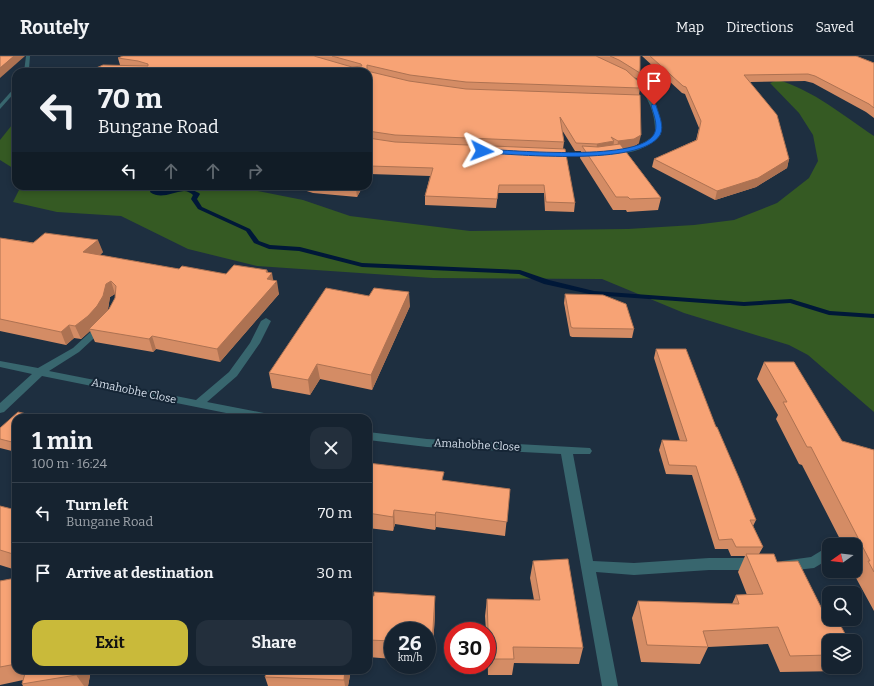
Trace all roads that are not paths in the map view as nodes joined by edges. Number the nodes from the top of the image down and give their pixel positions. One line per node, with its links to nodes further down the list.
1 (28, 56): 2 (street)
2 (26, 68)
3 (81, 68): 4 (street)
4 (115, 68)
5 (622, 71): 8 (street)
6 (12, 93): 9 (street)
7 (642, 99): 8 (street)
8 (650, 99): 10 (street)
9 (0, 107)
10 (609, 153)
11 (545, 154): 12 (street)
12 (601, 154)
13 (266, 321): 17 (street)
14 (106, 322): 16 (street)
15 (0, 364): 16 (street, Amahobhe Close)
16 (41, 371): 17 (street, Amahobhe Close); 18 (street)
17 (198, 404): 19 (street, Amahobhe Close)
18 (0, 409)
19 (249, 414)
20 (372, 436): 21 (street, Amahobhe Close)
21 (566, 450): 22 (street, Amahobhe Close); 24 (street)
22 (586, 451)
23 (822, 557): 24 (street)
24 (588, 566): 25 (street)
25 (610, 686)

